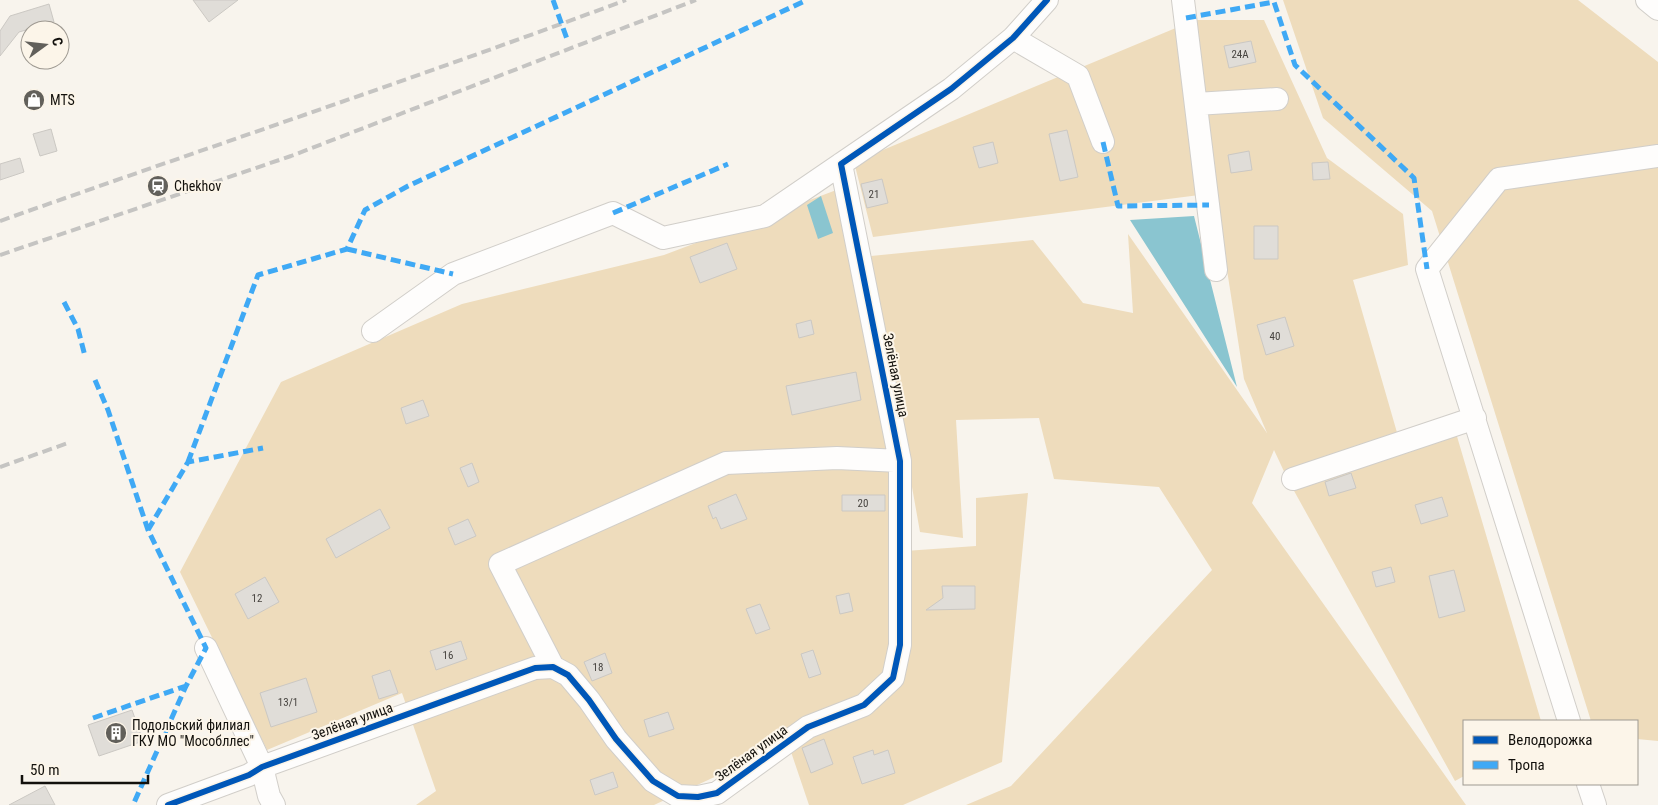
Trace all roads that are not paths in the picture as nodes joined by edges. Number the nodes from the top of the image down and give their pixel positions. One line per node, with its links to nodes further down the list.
1 (1046, 0): 5 (street)
2 (1183, 0): 7 (street)
3 (1647, 0): 4 (street)
4 (1658, 10)
5 (1013, 38): 8 (street); 10 (street)
6 (1277, 98): 7 (street)
7 (1196, 104): 11 (street)
8 (1103, 142)
9 (1658, 156): 13 (street)
10 (841, 164): 12 (street); 14 (street, Зелёная улица)
11 (1216, 270)
12 (373, 331)
13 (1475, 418): 15 (street); 18 (street)
14 (900, 461): 17 (street, Зелёная улица); 17 (street, Зелёная улица)
15 (1293, 478)
16 (206, 648): 19 (street)
17 (553, 667): 19 (street, Зелёная улица)
18 (1569, 720)
19 (262, 767): 21 (street, Зелёная улица); 22 (street)
20 (1588, 785): 23 (street)
21 (168, 805)
22 (274, 805)
23 (1595, 805)

